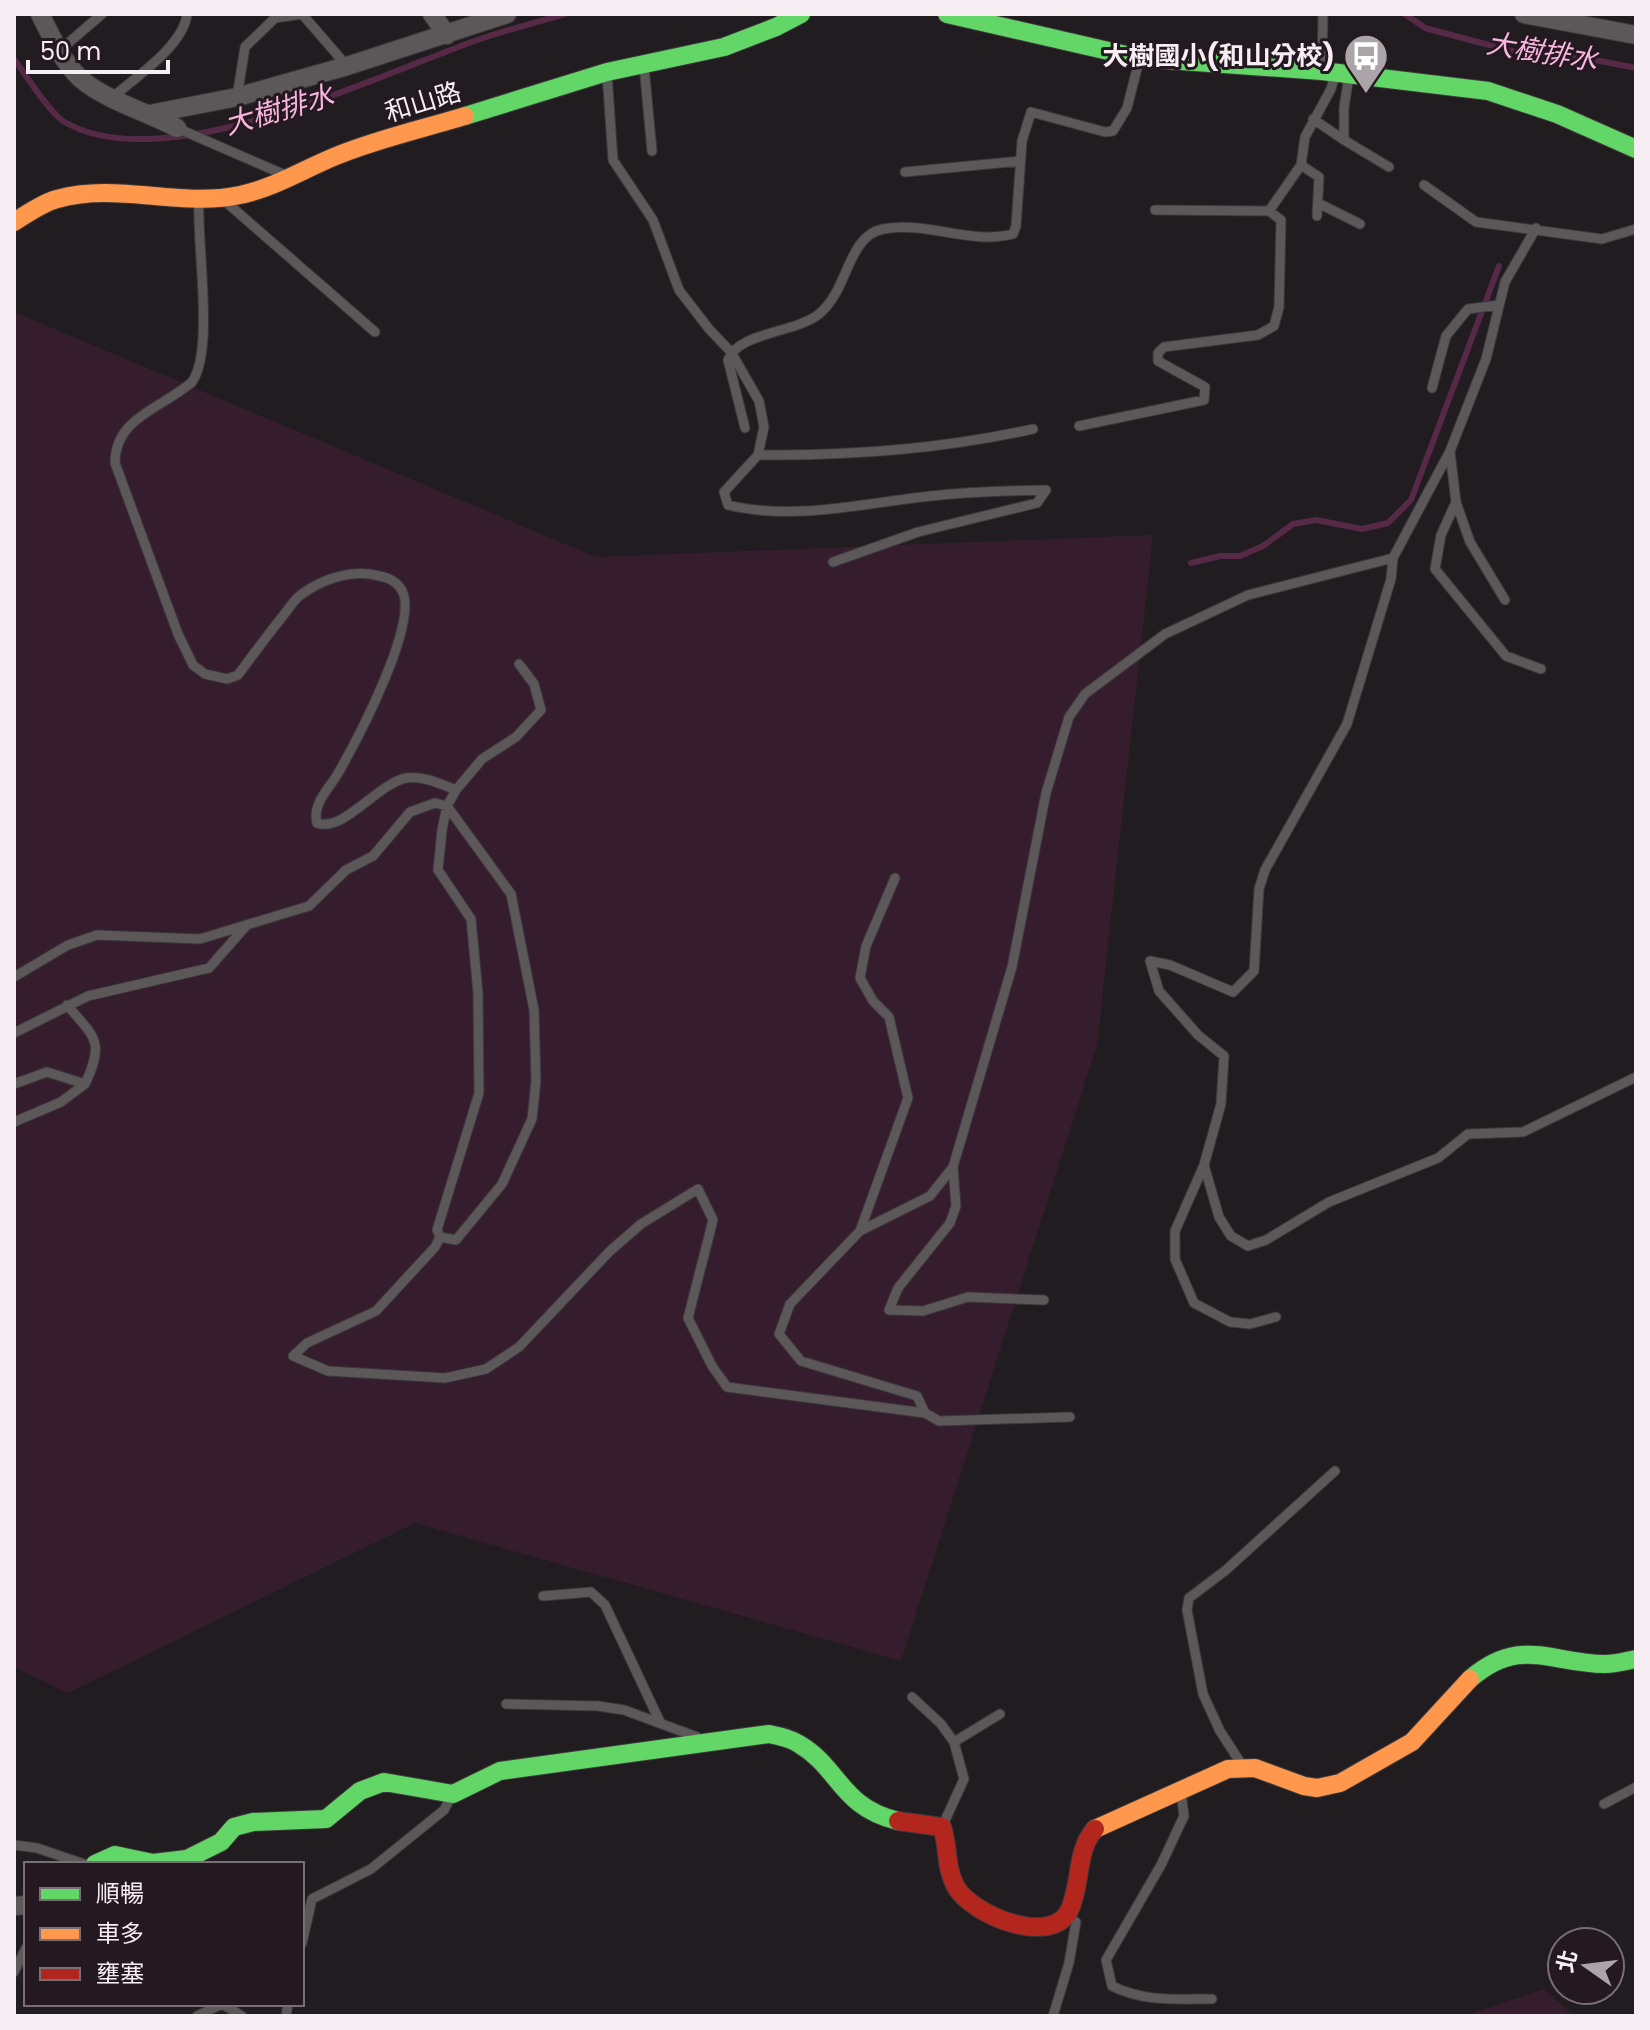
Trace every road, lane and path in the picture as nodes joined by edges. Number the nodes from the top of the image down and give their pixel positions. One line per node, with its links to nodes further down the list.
1 (40, 14): 13 (street)
2 (102, 14): 13 (lane)
3 (187, 14): 19 (lane)
4 (432, 14): 11 (street)
5 (507, 14): 11 (street)
6 (801, 14): 15 (street, 和山路)
7 (947, 14): 14 (street)
8 (1323, 14): 18 (lane)
9 (1524, 14): 10 (street)
10 (1601, 22): 12 (street)
11 (447, 35): 16 (street)
12 (1636, 35)
13 (59, 51): 19 (street)
14 (1139, 58): 18 (street); 27 (lane)
15 (644, 65): 17 (street, 和山路); 26 (lane)
16 (347, 66): 20 (street); 20 (lane)
17 (607, 72): 31 (street, 和山路); 45 (lane)
18 (1336, 73): 22 (lane); 24 (lane); 25 (street)
19 (113, 97): 21 (street)
20 (237, 97): 21 (street)
21 (150, 114): 23 (street)
22 (1313, 119): 24 (lane); 28 (lane)
23 (177, 128): 31 (lane)
24 (1344, 140): 29 (lane)
25 (1636, 149)
26 (652, 151)
27 (1020, 161): 30 (lane); 45 (lane)
28 (1301, 165): 35 (lane); 37 (lane)
29 (1389, 167)
30 (905, 172)
31 (288, 176): 33 (street, 和山路)
32 (1424, 185): 41 (lane)
33 (221, 197): 34 (street, 和山路); 44 (lane)
34 (199, 198): 39 (street, 和山路); 58 (lane)
35 (1318, 203): 38 (lane); 40 (lane)
36 (1155, 210): 37 (lane)
37 (1269, 211): 47 (lane)
38 (1317, 216)
39 (14, 222)
40 (1360, 224)
41 (1536, 228): 42 (lane); 43 (lane)
42 (1636, 229)
43 (1499, 305): 46 (lane); 50 (lane)
44 (375, 332)
45 (731, 352): 48 (lane); 51 (lane)
46 (1432, 388)
47 (1079, 426)
48 (745, 428)
49 (1033, 429): 51 (lane)
50 (1450, 451): 52 (lane); 53 (lane)
51 (758, 455): 54 (lane)
52 (1456, 502): 55 (lane); 57 (lane)
53 (1393, 558): 69 (lane); 70 (lane)
54 (833, 562)
55 (1505, 600)
56 (519, 664): 58 (lane)
57 (1541, 669)
58 (456, 790): 59 (lane)
59 (447, 806): 61 (lane); 72 (lane); 72 (lane)
60 (895, 878): 71 (lane)
61 (246, 926): 62 (lane); 63 (lane)
62 (14, 977)
63 (67, 1005): 64 (lane); 67 (lane)
64 (14, 1033)
65 (1636, 1077): 69 (lane)
66 (14, 1084): 67 (lane)
67 (85, 1084): 68 (lane)
68 (14, 1122)
69 (1204, 1165): 74 (lane)
70 (953, 1167): 71 (lane); 73 (lane)
71 (860, 1231): 75 (lane)
72 (440, 1237): 75 (lane)
73 (1044, 1300)
74 (1276, 1317)
75 (925, 1413): 76 (lane)
76 (1070, 1417)
77 (1335, 1471): 86 (lane)
78 (543, 1596): 83 (lane)
79 (1636, 1659): 86 (street)
80 (912, 1697): 85 (lane)
81 (506, 1704): 83 (lane)
82 (1000, 1714): 85 (lane)
83 (660, 1722): 84 (lane)
84 (708, 1741): 89 (street); 91 (street)
85 (954, 1742): 91 (lane)
86 (1242, 1765): 88 (street)
87 (1636, 1787): 90 (lane)
88 (1181, 1790): 97 (street); 101 (lane)
89 (453, 1794): 96 (street); 98 (lane)
90 (1604, 1804)
91 (942, 1827): 97 (street)
92 (14, 1845): 93 (lane)
93 (78, 1862)
94 (99, 1862): 95 (street)
95 (148, 1862)
96 (162, 1862)
97 (1067, 1916): 104 (lane)
98 (304, 1934)
99 (24, 1952): 100 (lane)
100 (14, 1972)
101 (1212, 1999)
102 (218, 2006): 103 (lane)
103 (197, 2016)
104 (1053, 2016)

